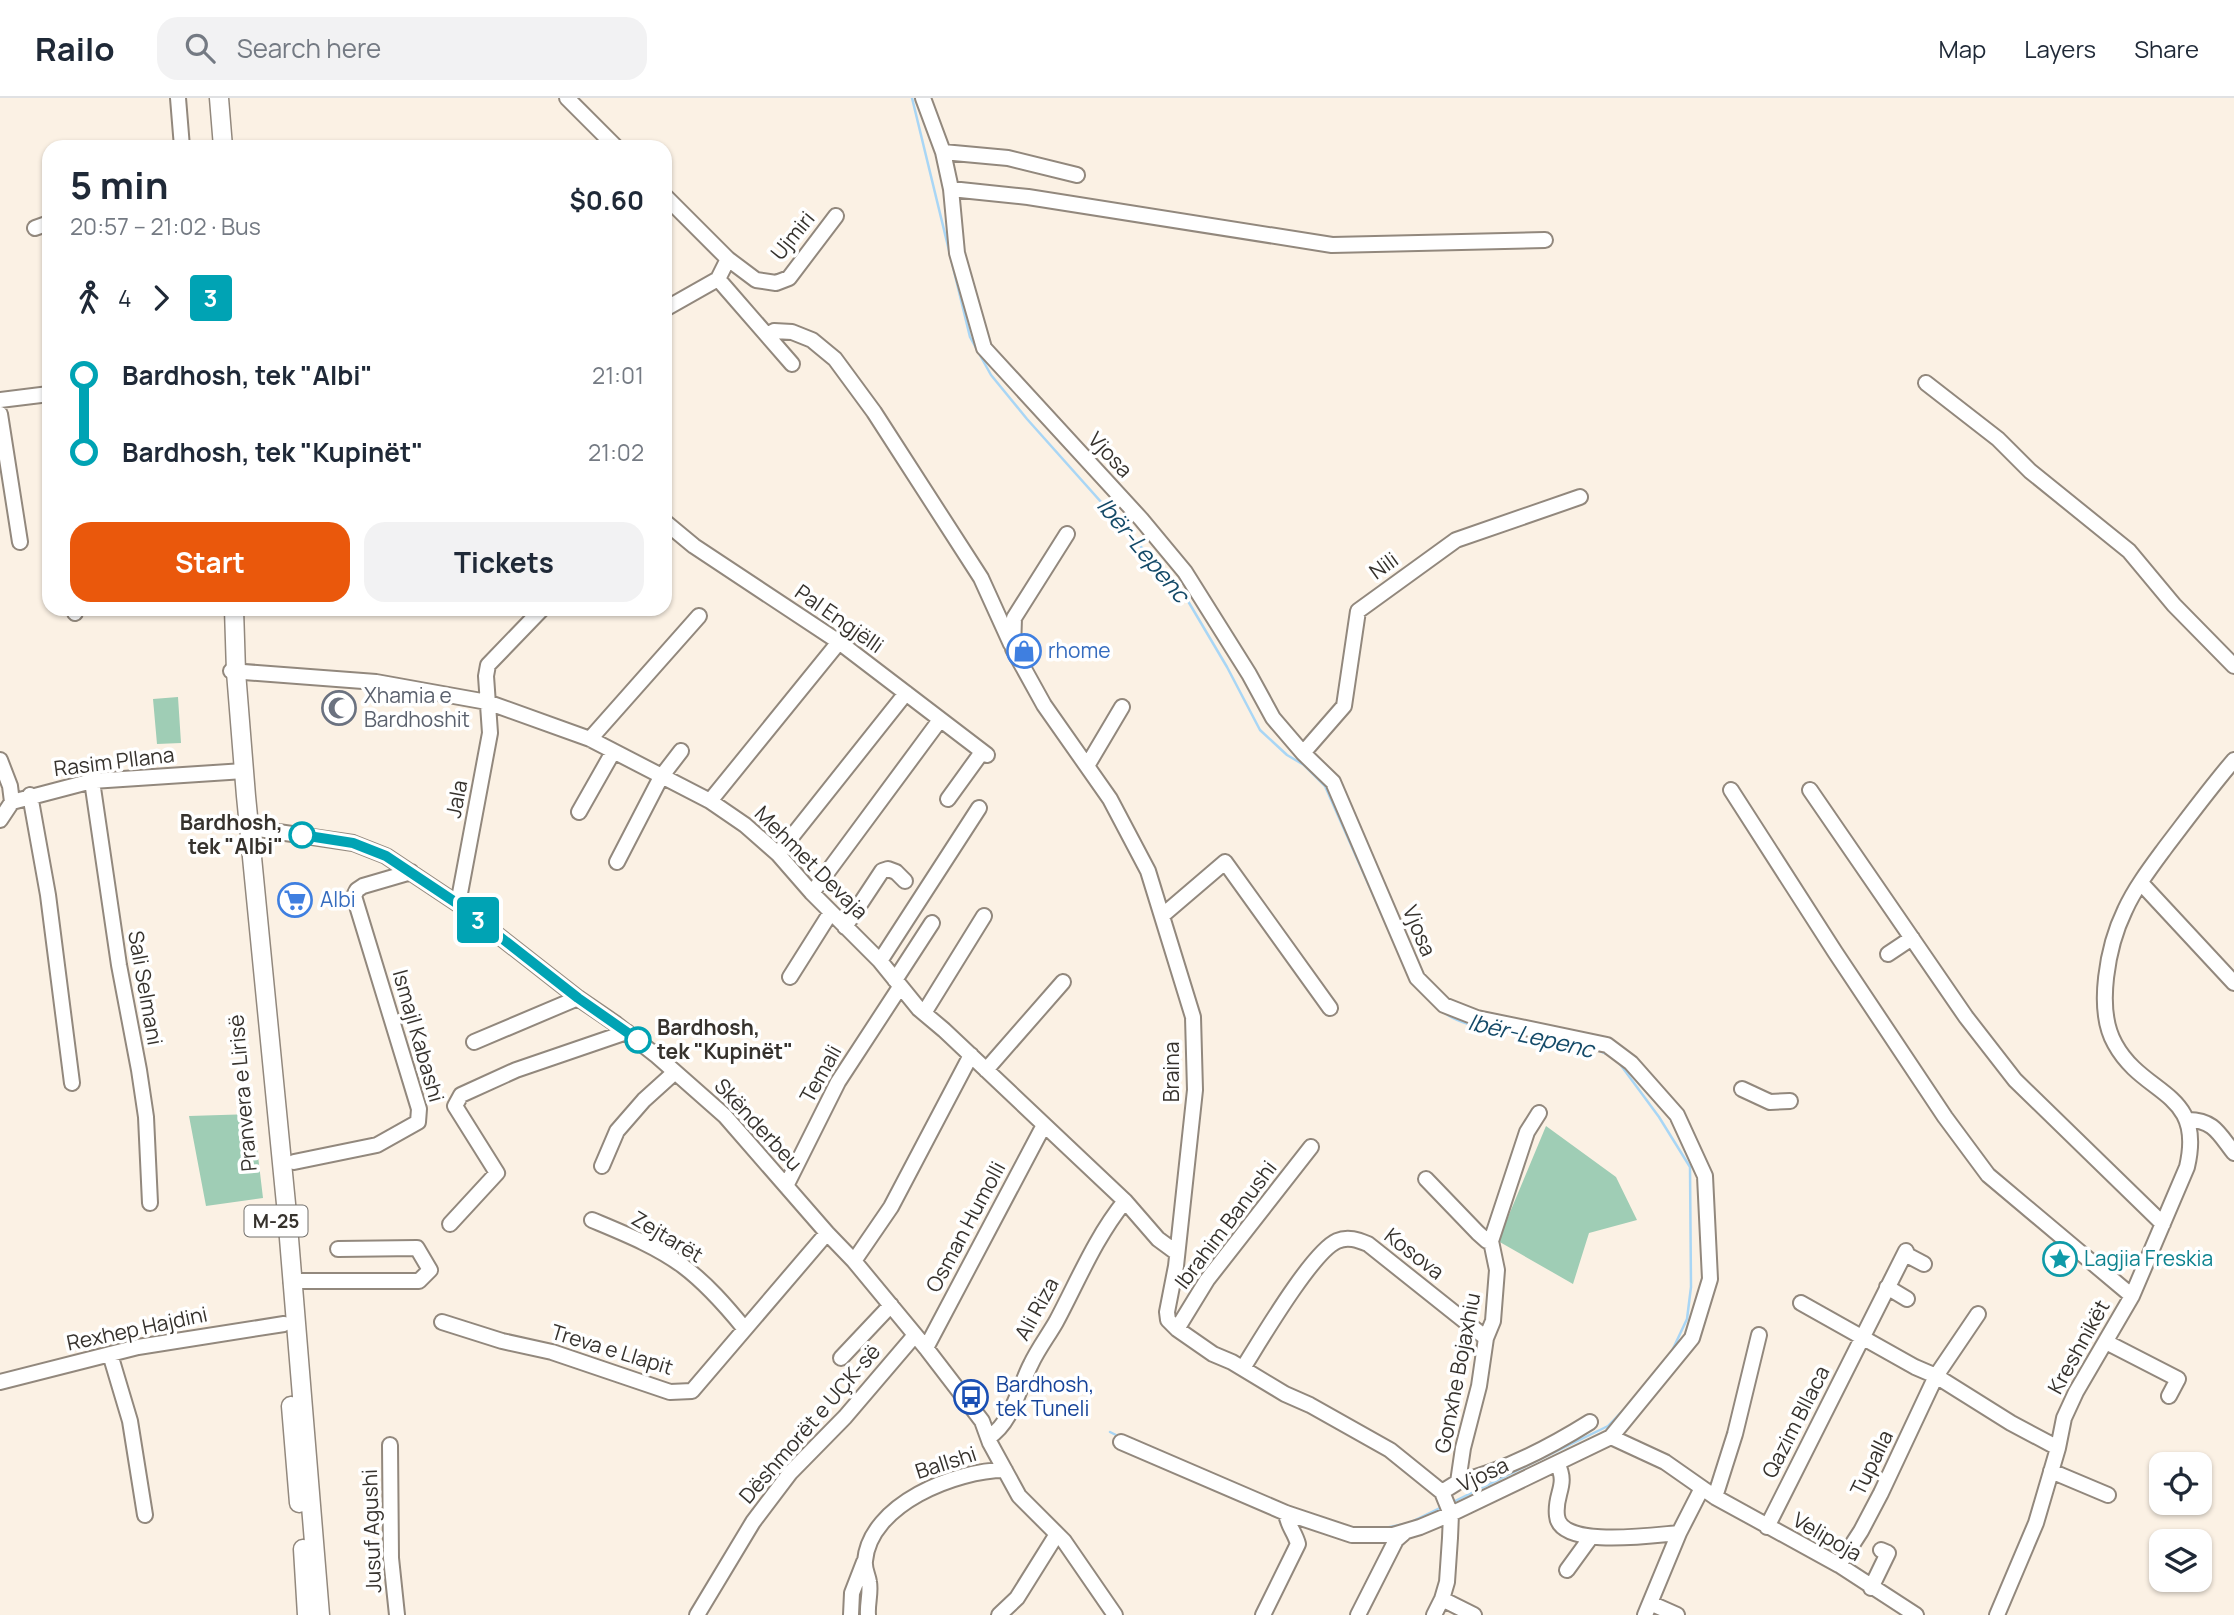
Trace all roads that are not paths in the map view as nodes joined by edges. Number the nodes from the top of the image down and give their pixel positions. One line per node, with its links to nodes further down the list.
1 (178, 98): 5 (street)
2 (217, 98): 6 (main road); 7 (main road)
3 (567, 98): 8 (street)
4 (923, 98): 9 (street, Vjosa)
5 (181, 140)
6 (217, 140)
7 (222, 140)
8 (609, 140)
9 (943, 152): 10 (street); 11 (street, Vjosa)
10 (1077, 174)
11 (951, 189): 14 (street); 42 (street, Vjosa)
12 (672, 203): 15 (street, Ujmiri)
13 (836, 216): 15 (street, Ujmiri)
14 (1545, 240)
15 (728, 259): 16 (street)
16 (718, 279): 17 (street); 18 (street)
17 (672, 305)
18 (767, 335): 19 (street); 32 (street, Braina)
19 (792, 364)
20 (1926, 383): 33 (street)
21 (42, 394): 22 (street)
22 (0, 400)
23 (0, 414): 27 (street)
24 (1580, 497): 42 (street, Nili)
25 (672, 528): 31 (street, Pal Engjëlli)
26 (1068, 534): 32 (street)
27 (20, 541)
28 (235, 616): 34 (main road, Pranvera e Lirisë / M-25)
29 (534, 616): 36 (street, Jala)
30 (699, 616): 39 (street)
31 (839, 642): 35 (street, Pal Engjëlli); 54 (street)
32 (1013, 649): 45 (street, Braina)
33 (2234, 666)
34 (234, 671): 36 (street, Mehmet Devaja); 46 (main road, Pranvera e Lirisë / M-25)
35 (906, 693): 52 (street, Pal Engjëlli); 59 (street)
36 (487, 702): 39 (street, Mehmet Devaja); 65 (street, Jala)
37 (1122, 707): 45 (street)
38 (937, 724): 64 (street)
39 (590, 738): 41 (street, Mehmet Devaja)
40 (681, 751): 47 (street)
41 (613, 752): 47 (street, Mehmet Devaja); 56 (street)
42 (1303, 753): 133 (street, Vjosa)
43 (0, 760): 53 (street)
44 (2234, 760): 63 (street)
45 (1087, 766): 67 (street, Braina)
46 (242, 772): 48 (street, Rasim Pllana); 58 (main road, Pranvera e Lirisë / M-25)
47 (662, 777): 54 (street, Mehmet Devaja); 60 (street)
48 (92, 781): 51 (street, Rasim Pllana); 99 (street, Sali Selmani)
49 (1731, 790): 111 (street)
50 (1810, 790): 71 (street)
51 (30, 795): 53 (street, Rasim Pllana); 86 (street)
52 (948, 799)
53 (12, 802): 57 (street)
54 (710, 802): 59 (street, Mehmet Devaja)
55 (979, 808): 73 (street)
56 (579, 812)
57 (0, 820)
58 (247, 827): 61 (street, Skënderbeu); 109 (main road, Pranvera e Lirisë); 117 (main road, Pranvera e Lirisë / M-25)
59 (778, 854): 64 (street, Mehmet Devaja)
60 (617, 862)
61 (411, 872): 65 (street, Skënderbeu); 94 (street, Ismajl Kabashi)
62 (905, 881): 70 (street)
63 (2141, 883): 77 (street); 90 (street)
64 (812, 893): 66 (street, Mehmet Devaja)
65 (458, 904): 78 (street, Skënderbeu)
66 (831, 912): 70 (street, Mehmet Devaja); 74 (street)
67 (1163, 915): 79 (street); 106 (street, Braina)
68 (984, 916): 80 (street)
69 (932, 923): 76 (street, Temali)
70 (845, 927): 73 (street, Mehmet Devaja)
71 (1912, 938): 72 (street); 101 (street)
72 (1888, 954)
73 (880, 961): 76 (street, Mehmet Devaja)
74 (790, 977)
75 (1063, 982): 84 (street)
76 (898, 983): 80 (street, Mehmet Devaja); 97 (street, Temali)
77 (2234, 983)
78 (578, 998): 81 (street, Skënderbeu); 82 (street)
79 (1330, 1009)
80 (924, 1013): 83 (street, Mehmet Devaja)
81 (627, 1032): 85 (street, Skënderbeu); 102 (street)
82 (474, 1042)
83 (971, 1055): 84 (street, Mehmet Devaja); 107 (street)
84 (986, 1070): 91 (street, Mehmet Devaja)
85 (675, 1072): 95 (street); 97 (street, Skënderbeu)
86 (72, 1083)
87 (1742, 1089): 88 (street)
88 (1790, 1101)
89 (1539, 1114): 104 (street, Gonxhe Bojaxhiu)
90 (2188, 1120): 93 (street); 101 (street, Kreshnikët)
91 (1044, 1125): 98 (street, Mehmet Devaja); 125 (street, Osman Humolli)
92 (1311, 1147): 119 (street, Ibrahim Banushi)
93 (2234, 1153)
94 (294, 1162)
95 (602, 1166)
96 (1426, 1179): 104 (street)
97 (786, 1186): 103 (street, Skënderbeu)
98 (1125, 1201): 106 (street, Mehmet Devaja); 134 (street, Ali Riza)
99 (150, 1203)
100 (592, 1220): 118 (street, Zejtarët)
101 (2163, 1223): 111 (street, Kreshnikët)
102 (450, 1224)
103 (827, 1233): 107 (street, Skënderbeu); 118 (street, Treva e Llapit)
104 (1491, 1241): 123 (street, Gonxhe Bojaxhiu)
105 (338, 1249): 109 (street)
106 (1177, 1253): 119 (street, Braina)
107 (854, 1261): 114 (street, Skënderbeu)
108 (1924, 1264): 110 (street, Qazim Bllaca)
109 (291, 1281): 164 (main road, Pranvera e Lirisë)
110 (1887, 1287): 112 (street); 122 (street, Qazim Bllaca)
111 (2132, 1296): 124 (street, Kreshnikët)
112 (1907, 1299)
113 (1801, 1303): 122 (street)
114 (891, 1305): 120 (street, Skënderbeu); 127 (street)
115 (1978, 1314): 129 (street)
116 (442, 1322): 118 (street, Treva e Llapit)
117 (285, 1324): 126 (street, Rexhep Hajdini); 163 (main road, Pranvera e Lirisë / M-25)
118 (744, 1328)
119 (1177, 1329): 128 (street)
120 (915, 1335): 125 (street, Skënderbeu); 166 (street, Dëshmorët e UÇK-së)
121 (1759, 1335): 145 (street)
122 (1861, 1337): 129 (street); 150 (street, Qazim Bllaca)
123 (1486, 1338): 128 (street, Kosova); 141 (street, Gonxhe Bojaxhiu)
124 (2106, 1342): 131 (street); 137 (street, Kreshnikët)
125 (926, 1348): 134 (street, Skënderbeu)
126 (110, 1354): 130 (street, Rexhep Hajdini); 148 (street)
127 (841, 1358)
128 (1243, 1368): 143 (street)
129 (1937, 1376): 137 (street); 158 (street, Tupalla)
130 (0, 1382)
131 (2169, 1396)
132 (1590, 1422): 141 (street, Gonxhe Bojaxhiu)
133 (1611, 1437): 138 (street, Vjosa); 142 (street, Velipoja)
134 (990, 1440): 139 (street, Skënderbeu)
135 (1121, 1442): 146 (street)
136 (390, 1444): 165 (street, Jusuf Agushi)
137 (2058, 1448): 140 (street, Kreshnikët)
138 (1557, 1462): 147 (street, Vjosa); 153 (street)
139 (1003, 1467): 154 (street, Skënderbeu); 157 (street, Ballshi)
140 (2052, 1471): 144 (street); 177 (street, Kreshnikët)
141 (1458, 1482): 143 (street, Gonxhe Bojaxhiu)
142 (1702, 1488): 145 (street, Velipoja); 152 (street)
143 (1443, 1495): 147 (street)
144 (2108, 1495)
145 (1716, 1497): 150 (street, Velipoja)
146 (1286, 1513): 151 (street); 171 (street)
147 (1451, 1514): 149 (street); 156 (street, Vjosa)
148 (145, 1515)
149 (1420, 1527): 151 (street); 156 (street)
150 (1767, 1527): 158 (street, Velipoja)
151 (1405, 1532): 172 (street)
152 (1679, 1533): 153 (street); 162 (street)
153 (1591, 1536): 159 (street)
154 (1060, 1538): 169 (street); 170 (street, Skënderbeu)
155 (1881, 1550): 160 (street)
156 (1449, 1556): 161 (street, Vjosa)
157 (864, 1562): 167 (street, Ballshi); 168 (street)
158 (1839, 1565): 160 (street, Velipoja)
159 (1567, 1570)
160 (1871, 1588): 176 (street, Velipoja)
161 (1442, 1599): 173 (street, Vjosa); 174 (street)
162 (1648, 1609): 175 (street)
163 (307, 1615)
164 (320, 1615)
165 (397, 1615)
166 (697, 1615)
167 (851, 1615)
168 (868, 1615)
169 (999, 1615)
170 (1115, 1615)
171 (1263, 1615)
172 (1358, 1615)
173 (1434, 1615)
174 (1474, 1615)
175 (1677, 1615)
176 (1916, 1615)
177 (1997, 1615)

